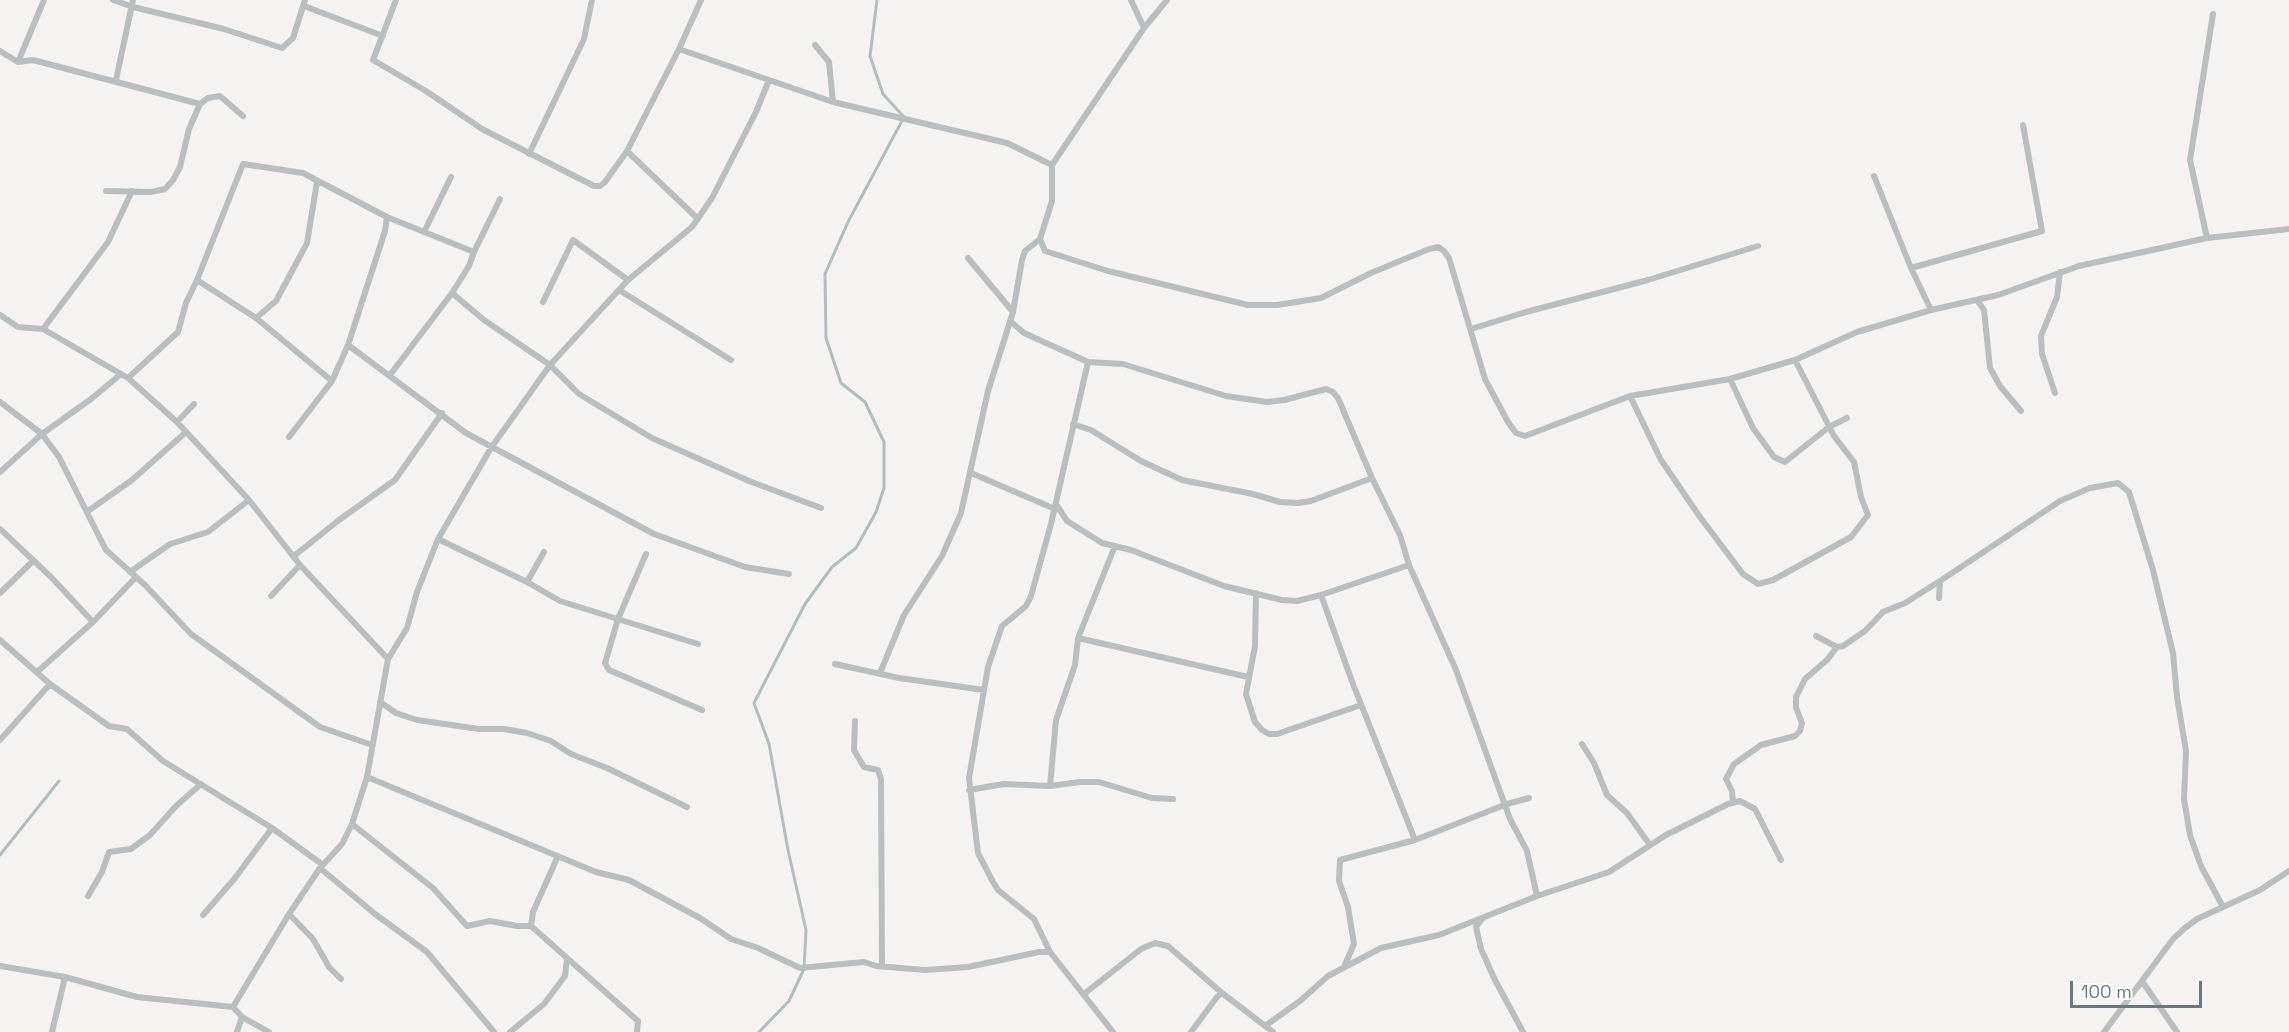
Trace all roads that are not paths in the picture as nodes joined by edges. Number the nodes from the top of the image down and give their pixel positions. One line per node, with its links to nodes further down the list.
1 (44, 0): 16 (street)
2 (113, 0): 9 (street)
3 (396, 0): 12 (street)
4 (592, 0): 24 (street)
5 (701, 0): 14 (street)
6 (1131, 0): 11 (street)
7 (1167, 0): 11 (street)
8 (305, 3): 9 (street); 12 (street)
9 (133, 4): 17 (street)
10 (2213, 14): 36 (street)
11 (1144, 28): 25 (street)
12 (383, 36): 24 (street)
13 (815, 45): 19 (street)
14 (679, 49): 18 (street); 23 (street)
15 (0, 51): 16 (street)
16 (18, 62): 17 (street)
17 (116, 80): 20 (street)
18 (769, 80): 19 (street); 33 (street)
19 (833, 102): 25 (street)
20 (200, 104): 21 (street); 30 (street)
21 (243, 116)
22 (2023, 125): 41 (street)
23 (627, 151): 24 (street); 33 (street)
24 (530, 154)
25 (1052, 165): 37 (street)
26 (1874, 176): 41 (street)
27 (451, 177): 35 (street)
28 (317, 182): 32 (street); 44 (street); 52 (street)
29 (106, 191): 30 (street)
30 (132, 191): 54 (street)
31 (500, 200): 39 (street)
32 (387, 217): 35 (street); 56 (street)
33 (698, 219): 43 (street)
34 (2289, 229): 36 (street)
35 (424, 232): 39 (street)
36 (2207, 238): 42 (street)
37 (1040, 239): 50 (street); 55 (street)
38 (1758, 246): 55 (street)
39 (474, 252): 46 (street)
40 (968, 258): 50 (street)
41 (1911, 268): 49 (street)
42 (2060, 272): 47 (street); 66 (street)
43 (628, 279): 45 (street); 48 (street)
44 (197, 280): 52 (street); 63 (street)
45 (619, 290): 57 (street); 60 (street)
46 (452, 293): 60 (street); 62 (street)
47 (1977, 300): 49 (street); 70 (street)
48 (543, 302)
49 (1931, 310): 58 (street)
50 (1013, 312): 53 (street)
51 (0, 315): 54 (street)
52 (256, 318): 65 (street)
53 (1010, 321): 59 (street); 81 (street)
54 (43, 329): 61 (street)
55 (1472, 329): 67 (street)
56 (348, 345): 62 (street); 65 (street)
57 (731, 360)
58 (1795, 360): 64 (street); 75 (street)
59 (1088, 362): 74 (street); 82 (street)
60 (550, 365): 79 (street); 85 (street)
61 (121, 374): 63 (street); 77 (street)
62 (390, 375): 71 (street)
63 (128, 378): 73 (street)
64 (1730, 379): 67 (street); 75 (street)
65 (332, 381): 78 (street)
66 (2055, 393)
67 (1630, 396): 75 (street)
68 (0, 402): 77 (street)
69 (194, 404): 73 (street)
70 (2021, 411)
71 (442, 413): 79 (street); 94 (street)
72 (1847, 418): 75 (street)
73 (177, 422): 76 (street)
74 (1073, 424): 82 (street); 84 (street)
75 (1829, 427)
76 (186, 432): 83 (street); 86 (street)
77 (42, 434): 80 (street); 86 (street)
78 (289, 437)
79 (491, 448): 90 (street); 99 (street)
80 (0, 472)
81 (971, 474): 84 (street); 118 (street)
82 (1372, 478): 97 (street)
83 (249, 500): 94 (street); 98 (street)
84 (1055, 506): 87 (street); 88 (street)
85 (821, 508)
86 (88, 511): 98 (street)
87 (1067, 521): 88 (street); 91 (street)
88 (1051, 524): 121 (street)
89 (0, 530): 95 (street)
90 (438, 539): 102 (street); 115 (street)
91 (1115, 546): 104 (street); 111 (street)
92 (544, 552): 102 (street)
93 (646, 554): 108 (street)
94 (294, 556): 96 (street)
95 (33, 561): 103 (street); 109 (street)
96 (300, 565): 106 (street); 115 (street)
97 (1409, 565): 105 (street); 136 (street)
98 (130, 572): 100 (street)
99 (789, 574)
100 (136, 577): 109 (street); 128 (street)
101 (1940, 581): 107 (street); 114 (street); 148 (street)
102 (527, 582): 108 (street)
103 (0, 593)
104 (1256, 594): 105 (street); 119 (street)
105 (1321, 595): 123 (street)
106 (271, 596)
107 (1939, 598)
108 (618, 620): 113 (street); 124 (street)
109 (93, 622): 117 (street)
110 (1816, 636): 114 (street)
111 (1078, 638): 119 (street); 131 (street)
112 (0, 640): 117 (street)
113 (698, 644)
114 (1837, 647): 135 (street)
115 (388, 659): 122 (street)
116 (835, 664): 118 (street)
117 (37, 672): 120 (street)
118 (880, 673): 121 (street)
119 (1248, 677): 123 (street)
120 (50, 684): 126 (street); 130 (street)
121 (984, 690): 132 (street)
122 (380, 702): 128 (street); 137 (street)
123 (1361, 705): 140 (street)
124 (702, 710)
125 (855, 721): 158 (street)
126 (0, 740)
127 (1582, 744): 141 (street)
128 (372, 745): 129 (street)
129 (366, 777): 138 (street); 142 (street)
130 (201, 784): 139 (street); 146 (street)
131 (1050, 786): 132 (street); 134 (street)
132 (969, 790): 155 (street)
133 (1529, 798): 136 (street)
134 (1173, 799)
135 (1733, 803): 141 (street); 143 (street)
136 (1506, 804): 140 (street); 147 (street)
137 (687, 807)
138 (352, 824): 144 (street); 152 (street)
139 (272, 828): 144 (street); 150 (street)
140 (1415, 840): 159 (street)
141 (1650, 844): 147 (street)
142 (558, 856): 152 (street); 158 (street)
143 (1781, 860)
144 (322, 867): 149 (street); 171 (street)
145 (2289, 872): 148 (street)
146 (88, 896)
147 (1537, 896): 151 (street)
148 (2223, 907): 162 (street)
149 (289, 914): 161 (street); 165 (street)
150 (203, 915)
151 (1482, 918): 153 (street); 154 (street)
152 (531, 926): 156 (street)
153 (1463, 926): 154 (street); 159 (street)
154 (1476, 927): 177 (street)
155 (1050, 952): 158 (street); 164 (street)
156 (567, 959): 172 (street); 173 (street)
157 (0, 966): 160 (street)
158 (882, 966)
159 (1344, 968): 167 (street)
160 (65, 977): 165 (street); 168 (street)
161 (341, 979)
162 (2142, 981): 178 (street); 179 (street)
163 (1222, 993): 164 (street); 167 (street); 175 (street)
164 (1084, 994): 174 (street)
165 (233, 1006): 166 (street)
166 (242, 1017): 169 (street); 170 (street)
167 (1265, 1026): 176 (street)
168 (52, 1032)
169 (237, 1032)
170 (269, 1032)
171 (494, 1032)
172 (510, 1032)
173 (637, 1032)
174 (1113, 1032)
175 (1191, 1032)
176 (1273, 1032)
177 (1523, 1032)
178 (2104, 1032)
179 (2177, 1032)

